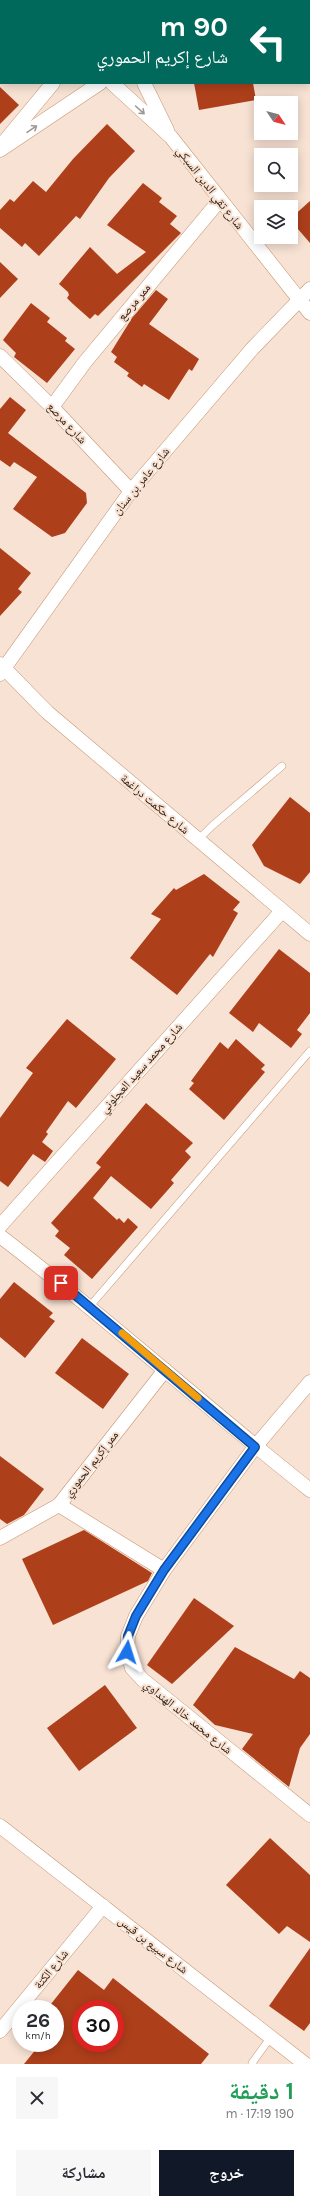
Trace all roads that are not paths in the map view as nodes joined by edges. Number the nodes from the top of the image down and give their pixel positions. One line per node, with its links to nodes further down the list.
1 (52, 84): 6 (street)
2 (99, 84): 7 (street, one-way to 2)
3 (113, 84): 5 (street, شارع تقي الدين السبكي, one-way to 5)
4 (144, 84): 5 (street, شارع تقي الدين السبكي)
5 (171, 137): 8 (street, شارع تقي الدين السبكي)
6 (0, 147)
7 (0, 150)
8 (219, 201): 10 (street, شارع تقي الدين السبكي); 13 (street, ممر مرصع)
9 (310, 289): 10 (street, شارع عامر بن سنان)
10 (298, 300): 11 (street, شارع تقي الدين السبكي); 14 (street, شارع عامر بن سنان)
11 (310, 313)
12 (0, 356): 13 (street, شارع مرصع)
13 (52, 406): 14 (street, شارع مرصع)
14 (131, 492): 15 (street, شارع عامر بن سنان)
15 (1, 669): 17 (street, شارع حكمت دراغمة)
16 (282, 766): 17 (lane)
17 (198, 840): 18 (street, شارع حكمت دراغمة)
18 (282, 910): 19 (street, شارع حكمت دراغمة); 21 (street, شارع محمد سعيد العجلوني)
19 (310, 934)
20 (310, 1051): 23 (lane)
21 (0, 1226)
22 (0, 1236): 23 (street)
23 (90, 1306): 24 (street)
24 (165, 1370): 26 (street); 28 (street, ممر إكريم الحموري)
25 (310, 1382): 26 (street, شارع محمد خالد الهنداوي)
26 (255, 1447): 27 (street); 30 (street, شارع محمد خالد الهنداوي)
27 (310, 1490)
28 (59, 1505): 29 (street, ممر إكريم الحموري); 30 (street)
29 (0, 1538)
30 (164, 1570): 31 (street, شارع محمد خالد الهنداوي)
31 (310, 1814)
32 (0, 1826): 33 (street, شارع سبيع بن قيس)
33 (103, 1906): 34 (street, شارع الكتة); 35 (street, شارع سبيع بن قيس)
34 (0, 2031)
35 (271, 2037): 36 (lane); 37 (street, شارع سبيع بن قيس)
36 (253, 2064)
37 (305, 2064)

